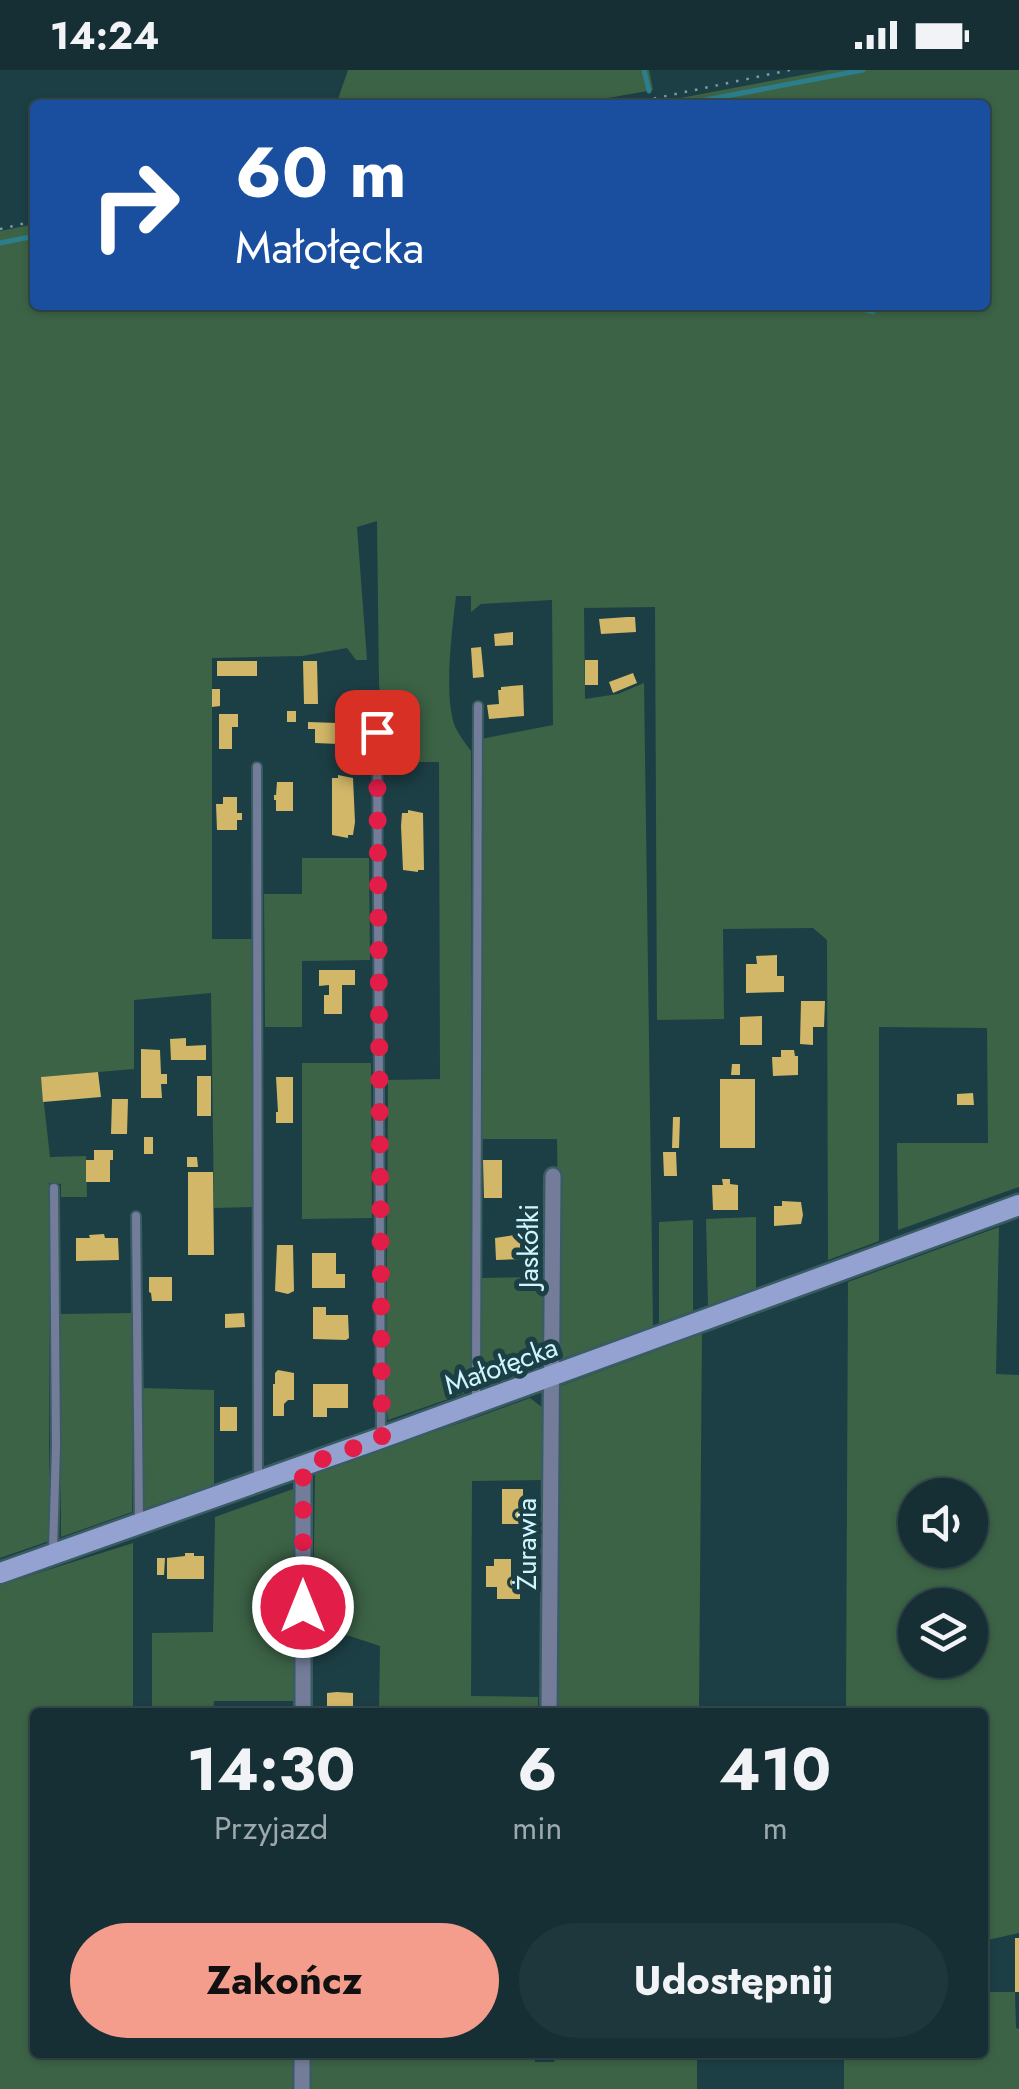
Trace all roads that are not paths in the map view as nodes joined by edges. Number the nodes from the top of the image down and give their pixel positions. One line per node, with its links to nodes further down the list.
1 (478, 706): 9 (lane)
2 (377, 732): 10 (lane)
3 (258, 767): 12 (lane)
4 (553, 1176): 8 (street, Jaskółki)
5 (54, 1188): 14 (lane)
6 (1019, 1205): 8 (street, Małołęcka)
7 (136, 1216): 13 (lane)
8 (552, 1377): 9 (street, Małołęcka); 17 (street, Żurawia)
9 (476, 1404): 10 (street, Małołęcka)
10 (382, 1438): 11 (street, Małołęcka)
11 (303, 1466): 12 (street, Małołęcka); 16 (street)
12 (258, 1483): 13 (street, Małołęcka)
13 (139, 1524): 14 (street, Małołęcka)
14 (53, 1554): 15 (street, Małołęcka)
15 (0, 1573)
16 (303, 1708)
17 (550, 1708)
18 (302, 2058): 19 (street)
19 (302, 2089)

